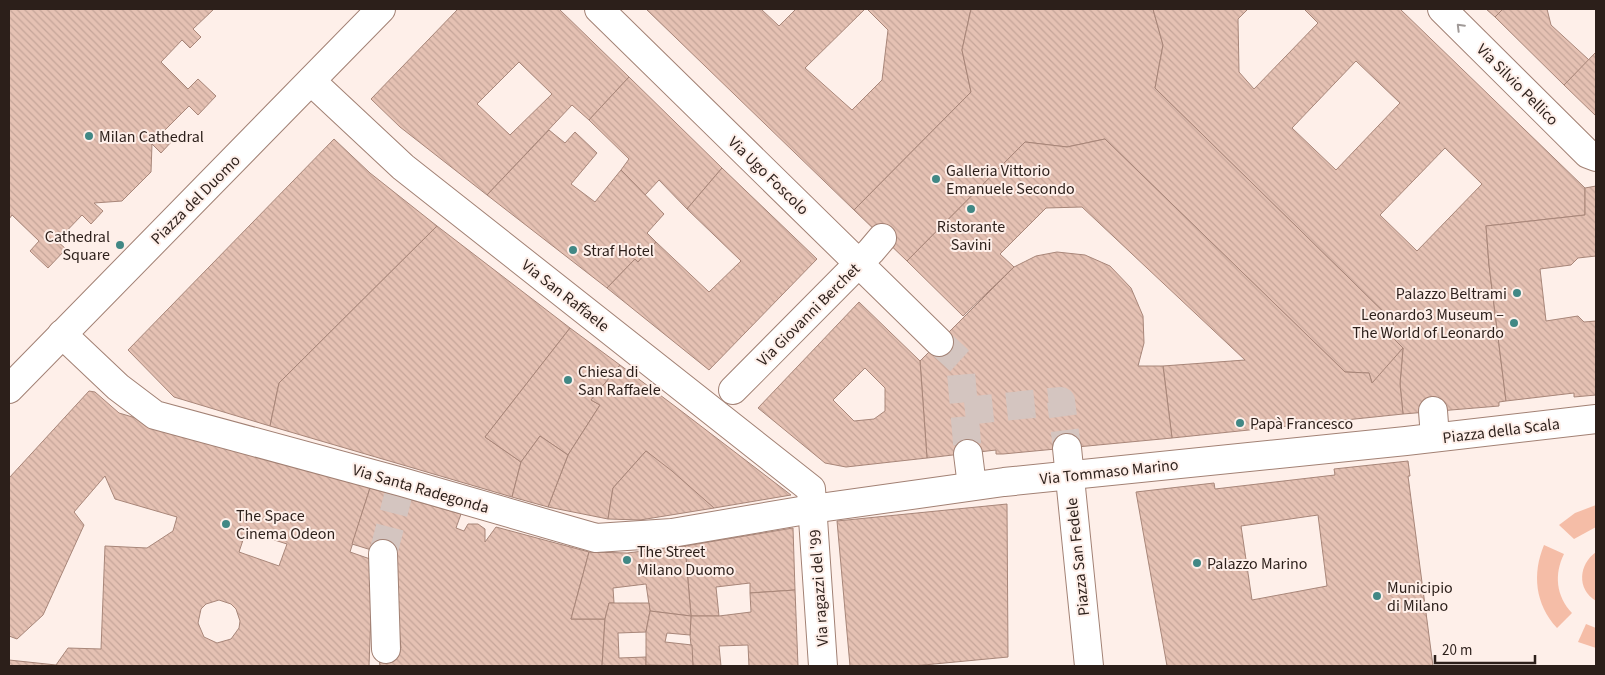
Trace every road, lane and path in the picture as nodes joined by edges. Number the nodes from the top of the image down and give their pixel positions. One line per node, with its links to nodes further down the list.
1 (381, 9): 4 (street, Piazza del Duomo)
2 (599, 9): 7 (street, Via Ugo Foscolo)
3 (1442, 9): 5 (street, Via Silvio Pellico, one-way to 3)
4 (311, 81): 8 (street, Piazza del Duomo); 18 (street, Via San Raffaele)
5 (1596, 157)
6 (882, 238): 7 (street, Via Giovanni Berchet)
7 (859, 263): 9 (street, Via Ugo Foscolo); 11 (street, Via Giovanni Berchet)
8 (62, 334): 10 (street, Piazza del Duomo); 18 (street, Via Santa Radegonda)
9 (939, 342)
10 (9, 389)
11 (733, 390)
12 (1596, 419): 13 (street, Piazza della Scala)
13 (1406, 441): 16 (street, Via Tommaso Marino)
14 (1067, 448): 16 (street, Piazza San Fedele)
15 (968, 454): 17 (street)
16 (1069, 474): 17 (street, Via Tommaso Marino); 22 (street, Piazza San Fedele)
17 (972, 486): 18 (street, Via Tommaso Marino)
18 (812, 509): 21 (street, Via ragazzi del '99)
19 (383, 554): 20 (street)
20 (386, 650)
21 (823, 666)
22 (1089, 666)

